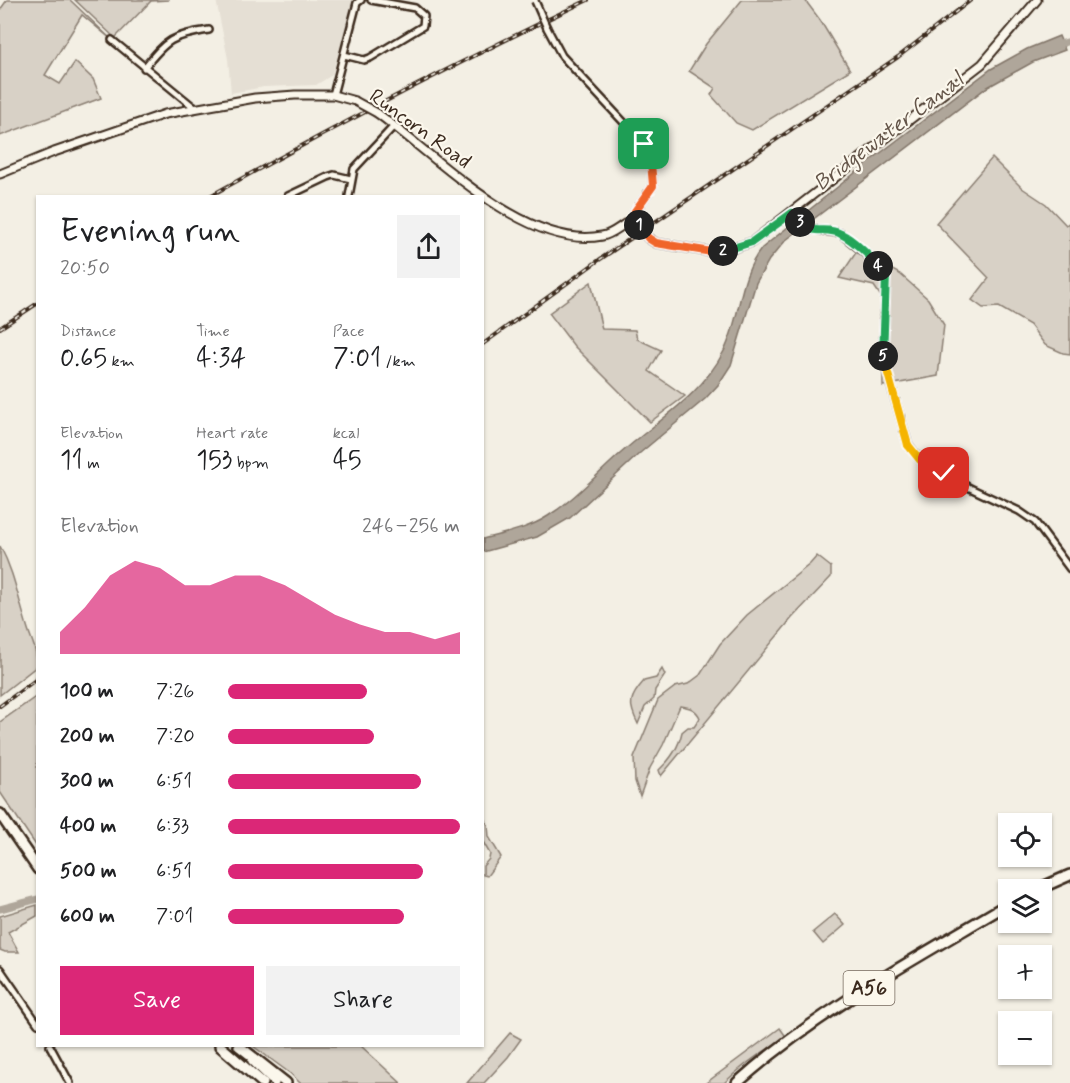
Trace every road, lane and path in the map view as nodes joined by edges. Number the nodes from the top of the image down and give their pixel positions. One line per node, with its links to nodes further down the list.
1 (361, 0): 7 (street)
2 (371, 0): 7 (street)
3 (535, 0): 19 (street, bridge)
4 (1037, 0): 18 (street)
5 (209, 30): 8 (street)
6 (112, 40): 8 (street)
7 (344, 54): 9 (street)
8 (144, 68): 10 (street)
9 (333, 95): 10 (street, Runcorn Road); 11 (street, Runcorn Road, bridge)
10 (195, 108): 12 (street, Runcorn Road)
11 (394, 126): 13 (street); 16 (street, Runcorn Road)
12 (0, 174)
13 (351, 179): 14 (street); 15 (street)
14 (290, 195)
15 (349, 195)
16 (483, 195)
17 (484, 196): 19 (street, Runcorn Road)
18 (793, 214): 19 (street, bridge); 20 (street)
19 (635, 223)
20 (1070, 569)
21 (0, 814): 22 (main road)
22 (36, 867)
23 (1070, 875): 24 (main road)
24 (1052, 883)
25 (998, 910): 36 (main road, A56)
26 (0, 969): 27 (street)
27 (36, 1021)
28 (51, 1047): 32 (street)
29 (221, 1047): 33 (main road)
30 (240, 1047): 34 (street)
31 (240, 1047): 35 (main road)
32 (70, 1083)
33 (263, 1083)
34 (275, 1083)
35 (286, 1083)
36 (737, 1083)

